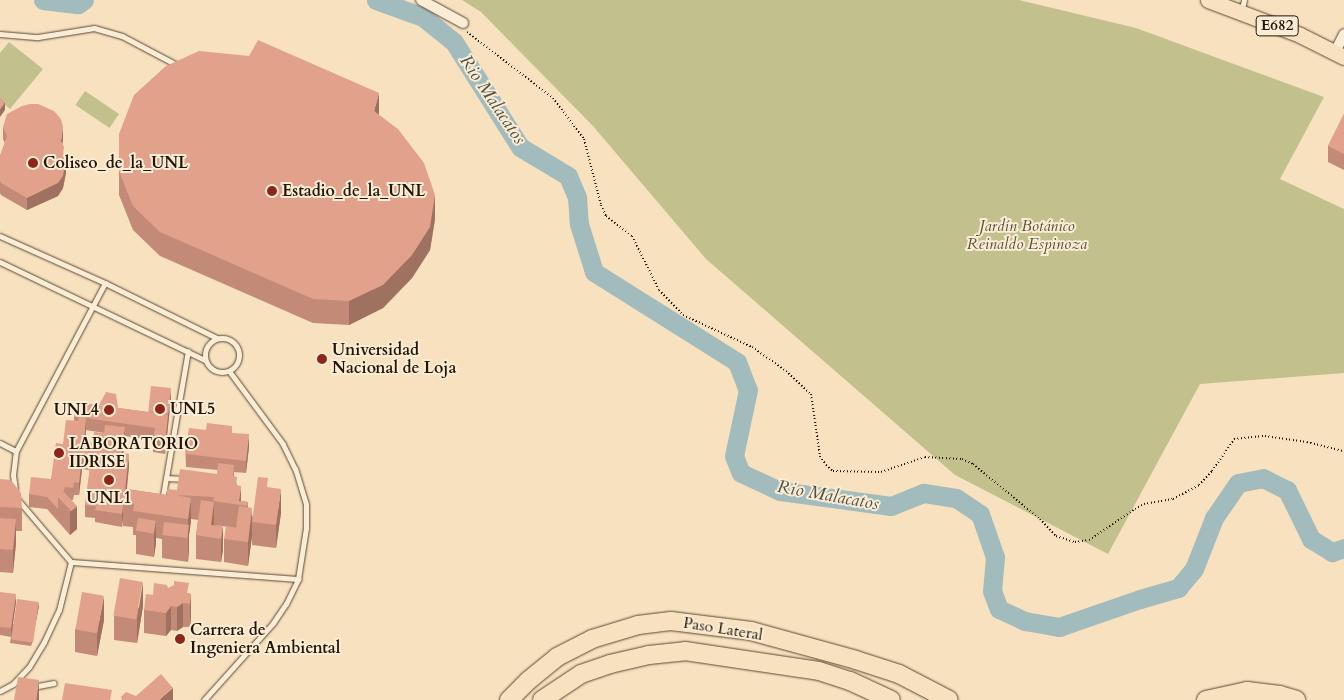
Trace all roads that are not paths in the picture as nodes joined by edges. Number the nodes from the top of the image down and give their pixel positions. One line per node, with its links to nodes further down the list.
1 (421, 0): 4 (street)
2 (1208, 0): 3 (main road, E682)
3 (1242, 6): 7 (main road, E682)
4 (463, 26)
5 (0, 34): 8 (lane)
6 (1344, 34): 7 (street)
7 (1339, 54)
8 (185, 67)
9 (0, 236): 11 (lane)
10 (0, 262): 12 (lane)
11 (105, 283): 12 (lane); 13 (lane)
12 (94, 305): 14 (lane); 18 (lane)
13 (217, 338): 15 (lane); 16 (lane)
14 (188, 351): 15 (lane); 19 (lane)
15 (205, 360): 16 (lane)
16 (228, 371): 23 (lane)
17 (0, 443): 18 (lane)
18 (16, 451): 22 (lane)
19 (166, 478): 20 (lane); 21 (lane)
20 (193, 479)
21 (162, 501)
22 (71, 562): 23 (lane); 24 (lane)
23 (298, 579): 29 (lane)
24 (13, 684): 26 (lane); 28 (lane)
25 (54, 684): 27 (lane)
26 (20, 685)
27 (27, 686)
28 (0, 691)
29 (204, 700)
30 (509, 700): 33 (highway, Paso Lateral)
31 (542, 700): 32 (highway, Paso Lateral)
32 (890, 700)
33 (950, 700)
34 (1206, 700): 35 (highway)
35 (1296, 700)

